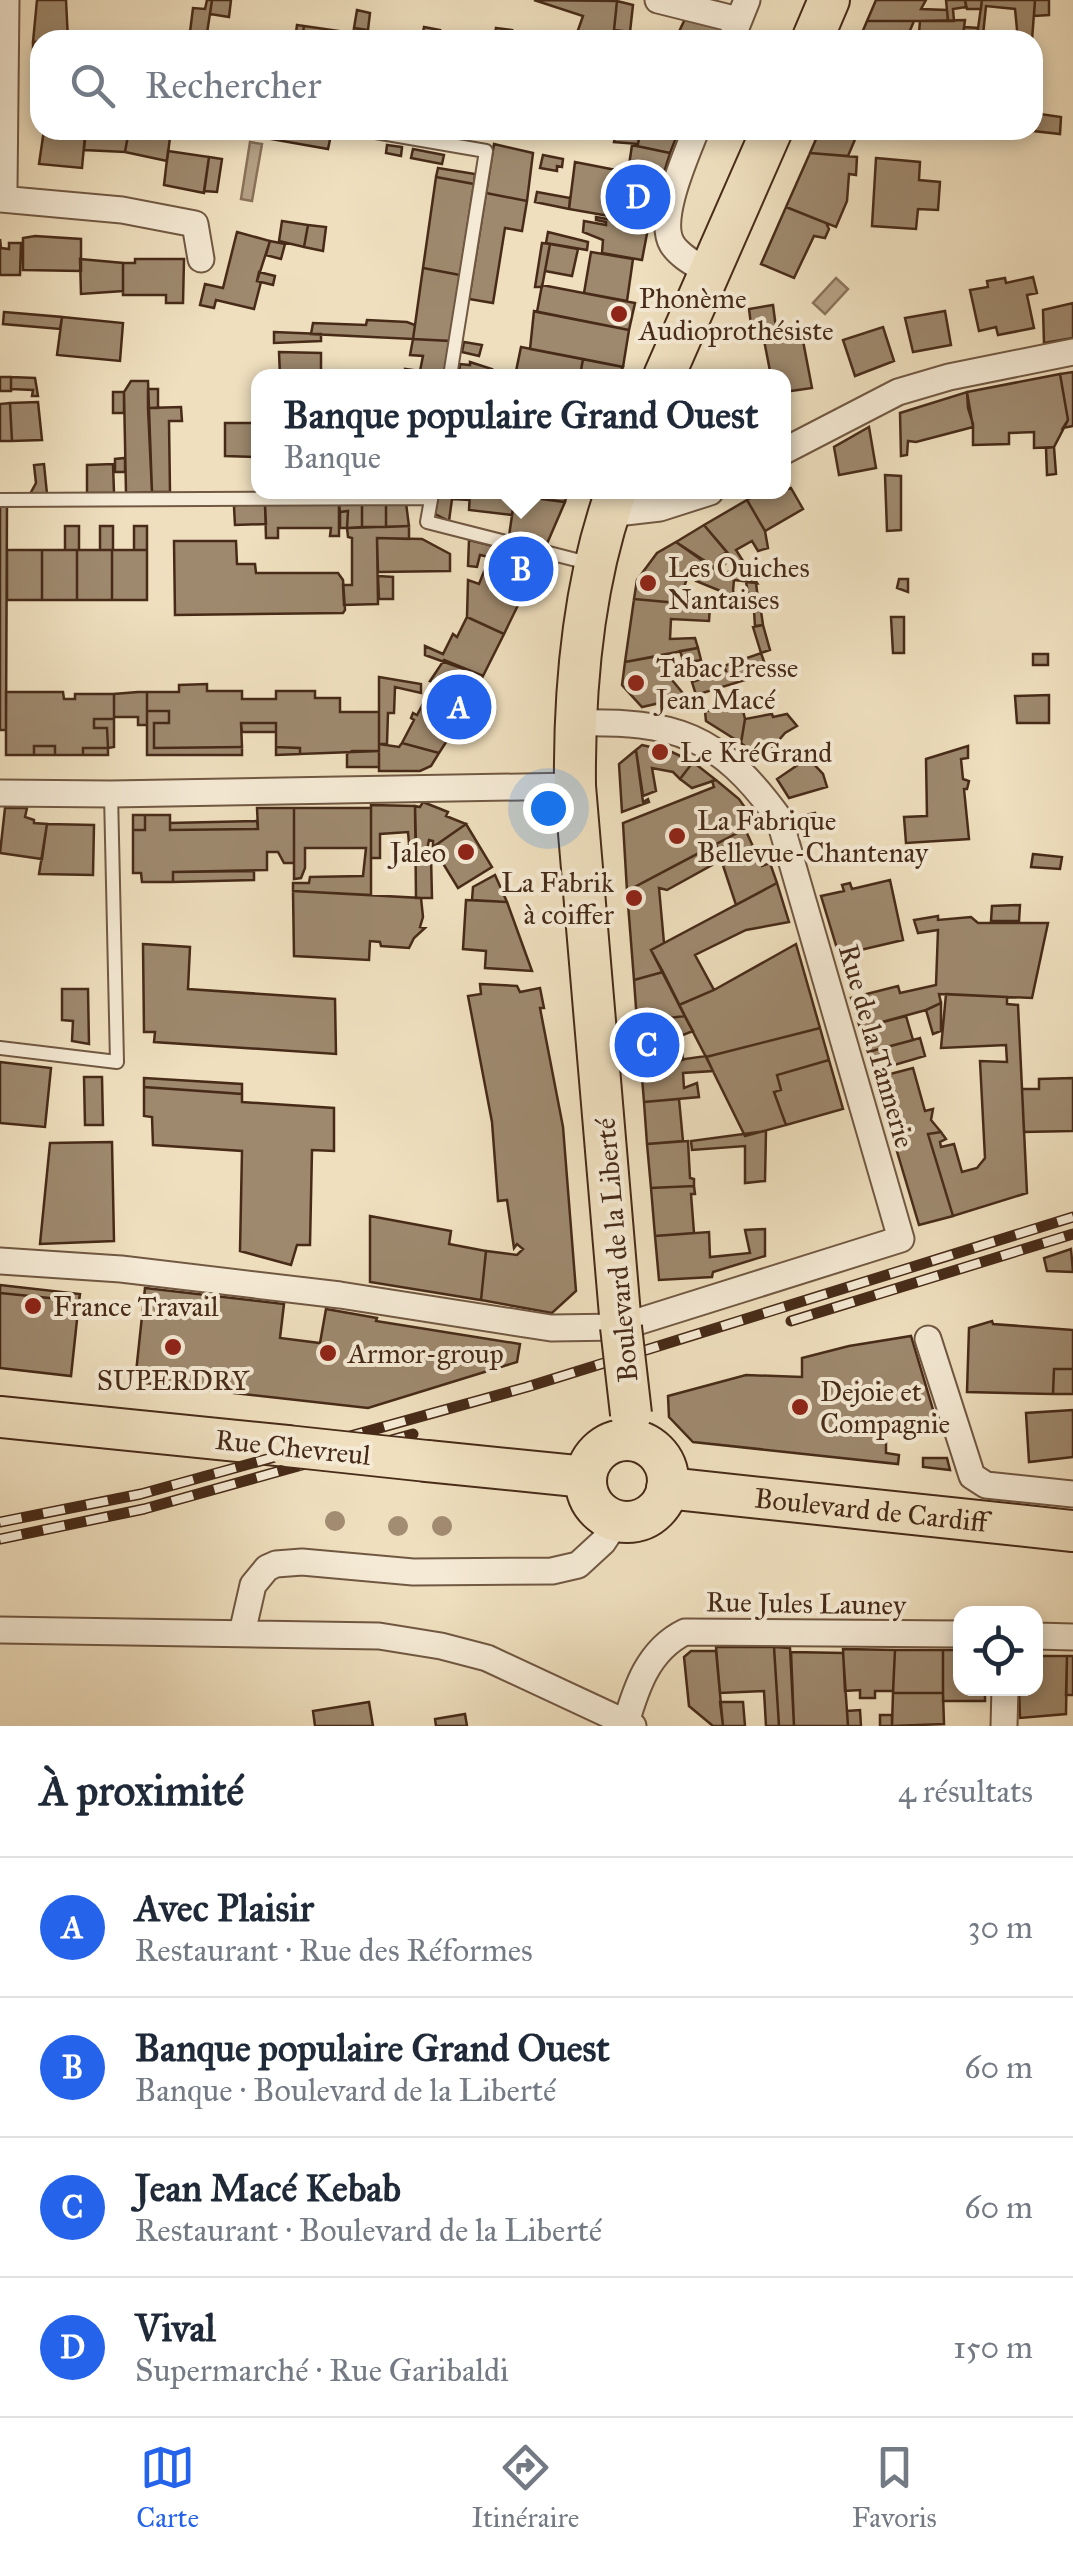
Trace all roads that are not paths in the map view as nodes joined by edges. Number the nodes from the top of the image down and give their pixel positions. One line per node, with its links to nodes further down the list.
1 (6, 0): 9 (street)
2 (658, 0): 4 (street)
3 (829, 0): 5 (main road)
4 (739, 20)
5 (816, 30)
6 (422, 140): 13 (lane)
7 (692, 140): 11 (street)
8 (768, 140): 11 (main road)
9 (0, 199): 10 (street)
10 (201, 259)
11 (710, 273): 14 (main road)
12 (1073, 352): 15 (street)
13 (451, 369)
14 (667, 369)
15 (791, 448)
16 (251, 497): 19 (lane)
17 (431, 499): 21 (lane)
18 (688, 499): 20 (street)
19 (0, 500)
20 (612, 503): 21 (main road, Boulevard de la Liberté)
21 (595, 564): 22 (main road, Boulevard de la Liberté)
22 (574, 724): 23 (main road, Boulevard de la Liberté); 28 (street, Rue de la Tannerie)
23 (575, 786): 25 (street); 28 (main road, Boulevard de la Liberté)
24 (0, 793): 25 (street)
25 (111, 794): 26 (lane)
26 (0, 1048)
27 (0, 1261): 28 (street)
28 (622, 1327): 31 (main road, Boulevard de la Liberté, bridge)
29 (928, 1340): 34 (street)
30 (0, 1417): 32 (main road, Rue Chevreul, bridge)
31 (630, 1427): 32 (main road); 33 (main road)
32 (586, 1477): 35 (main road)
33 (667, 1488): 35 (main road); 36 (main road, Boulevard de Cardiff)
34 (1073, 1494)
35 (617, 1521): 38 (street)
36 (1073, 1532)
37 (0, 1630): 38 (street, Rue Jules Launey)
38 (242, 1633): 43 (street, Rue Jules Launey)
39 (953, 1634): 43 (street, Rue Jules Launey)
40 (1043, 1636): 41 (street)
41 (1073, 1636)
42 (1005, 1696): 44 (street)
43 (628, 1725)
44 (1004, 1726)

